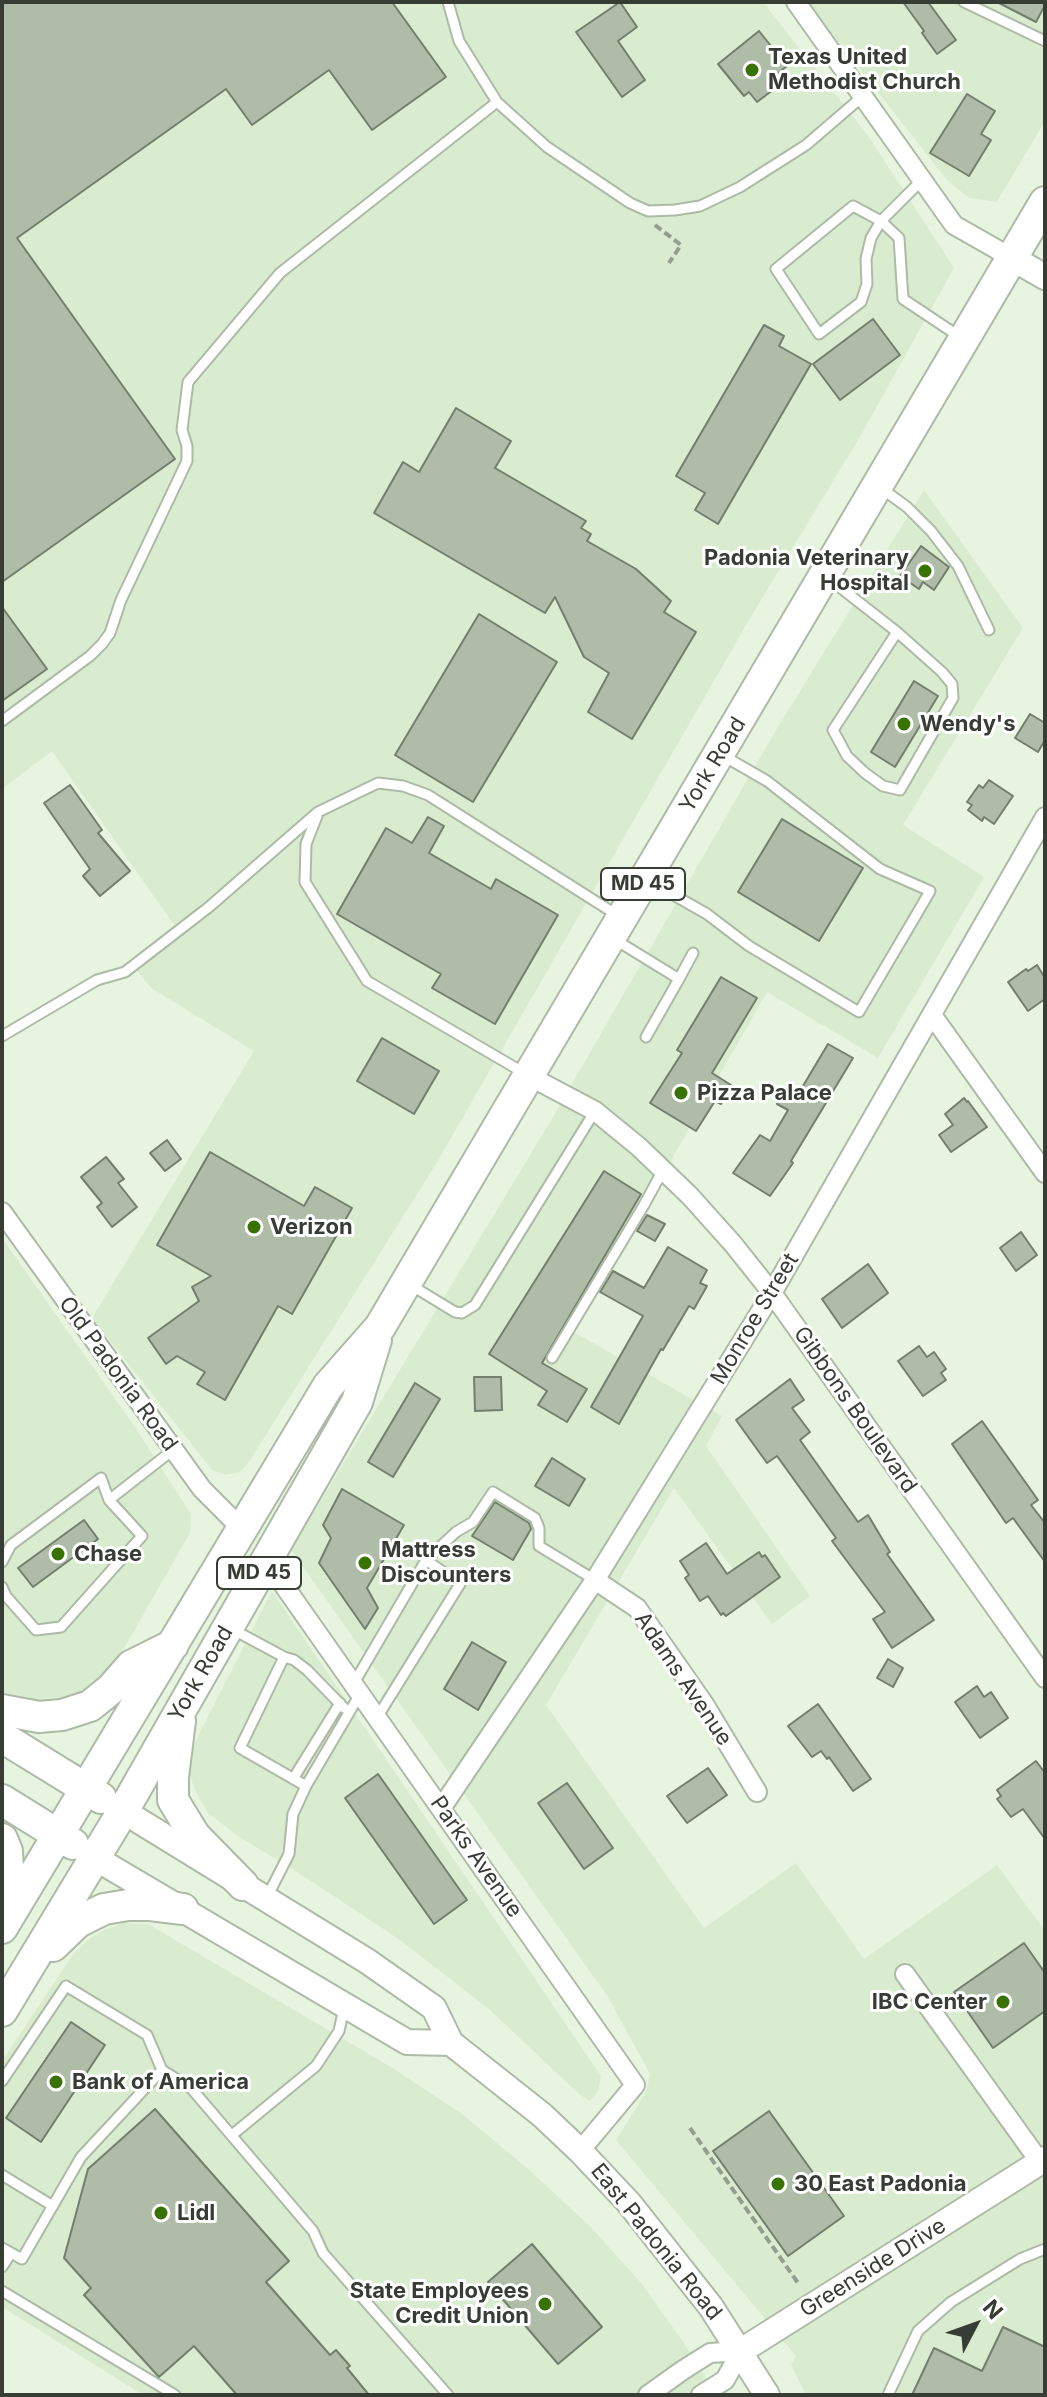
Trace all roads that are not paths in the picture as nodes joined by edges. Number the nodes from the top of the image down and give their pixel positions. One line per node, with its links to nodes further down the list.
1 (448, 2): 6 (lane)
2 (796, 2): 5 (street)
3 (964, 2): 4 (lane)
4 (1045, 41)
5 (863, 96): 6 (lane); 7 (street)
6 (497, 102): 17 (lane)
7 (922, 180): 9 (lane); 10 (street)
8 (1045, 202): 10 (main road, York Road / MD 45)
9 (881, 221): 9 (lane); 12 (lane)
10 (1012, 258): 11 (street); 12 (main road, York Road / MD 45)
11 (1045, 277)
12 (964, 340): 13 (main road, York Road / MD 45)
13 (878, 486): 14 (main road, York Road / MD 45); 15 (lane)
14 (825, 576): 16 (lane); 18 (main road, York Road / MD 45)
15 (989, 630)
16 (897, 632): 16 (lane)
17 (2, 721)
18 (720, 754): 21 (main road, York Road / MD 45); 21 (lane)
19 (318, 812): 22 (lane); 26 (lane); 28 (lane)
20 (1045, 817): 25 (street, Monroe Street)
21 (646, 879): 22 (main road, York Road / MD 45)
22 (617, 928): 24 (lane); 28 (main road, York Road / MD 45)
23 (693, 953): 24 (lane)
24 (679, 979): 27 (lane)
25 (932, 1015): 31 (street); 34 (street, Monroe Street)
26 (2, 1036)
27 (646, 1037)
28 (529, 1076): 29 (street, Gibbons Boulevard); 33 (main road, York Road / MD 45)
29 (595, 1111): 30 (street, Gibbons Boulevard); 33 (lane)
30 (663, 1170): 34 (street, Gibbons Boulevard); 36 (lane)
31 (1045, 1173)
32 (2, 1212): 37 (street, Old Padonia Road)
33 (406, 1283): 35 (main road, York Road / MD 45)
34 (772, 1293): 43 (street, Monroe Street); 48 (street, Gibbons Boulevard)
35 (380, 1327): 39 (main road, York Road / MD 45); 40 (main road, York Road / MD 45)
36 (552, 1358)
37 (173, 1450): 38 (lane); 39 (street, Old Padonia Road)
38 (109, 1500): 42 (lane); 44 (lane)
39 (242, 1529): 46 (main road, York Road / MD 45)
40 (266, 1560): 45 (main road, York Road / MD 45); 49 (street, Parks Avenue)
41 (426, 1560): 43 (lane); 49 (lane); 54 (lane)
42 (2, 1562)
43 (595, 1580): 59 (street, Adams Avenue); 61 (street, Monroe Street)
44 (3, 1595)
45 (228, 1626): 47 (lane); 51 (main road, York Road / MD 45)
46 (173, 1645): 52 (main road); 58 (main road, York Road / MD 45)
47 (284, 1657): 50 (lane); 56 (lane)
48 (1045, 1678)
49 (358, 1688): 53 (lane); 54 (street, Parks Avenue)
50 (340, 1703): 53 (lane); 56 (lane)
51 (183, 1707): 62 (main road, York Road / MD 45); 66 (main road)
52 (2, 1710)
53 (349, 1713): 57 (lane)
54 (378, 1716): 61 (street, Parks Avenue)
55 (2, 1737): 58 (main road)
56 (293, 1779): 57 (lane)
57 (306, 1786): 66 (lane)
58 (86, 1789): 62 (main road); 63 (main road, York Road / MD 45)
59 (757, 1792)
60 (2, 1800): 63 (main road)
61 (442, 1807): 78 (street, Parks Avenue)
62 (123, 1811): 65 (main road, York Road / MD 45); 66 (street, East Padonia Road)
63 (58, 1835): 65 (main road); 69 (main road, York Road / MD 45)
64 (2, 1839): 67 (main road)
65 (95, 1858): 68 (street); 70 (main road, York Road / MD 45)
66 (254, 1892): 74 (street, East Padonia Road)
67 (2, 1897)
68 (183, 1909): 70 (main road); 72 (street)
69 (2, 1928)
70 (26, 1973): 73 (main road, York Road / MD 45)
71 (905, 1974): 79 (street)
72 (345, 2005): 74 (street); 77 (lane)
73 (2, 2011)
74 (451, 2043): 78 (street, East Padonia Road)
75 (162, 2070): 76 (lane); 77 (lane); 81 (lane)
76 (2, 2081)
77 (232, 2135): 88 (lane)
78 (580, 2151): 86 (street, East Padonia Road)
79 (1043, 2164): 86 (street, Greenside Drive)
80 (2, 2175): 81 (lane)
81 (53, 2206): 83 (lane)
82 (1045, 2249): 92 (lane)
83 (6, 2251): 84 (lane)
84 (2, 2267)
85 (2, 2291): 87 (lane)
86 (741, 2351): 89 (street); 90 (street); 91 (street, East Padonia Road)
87 (175, 2395)
88 (448, 2395)
89 (648, 2395)
90 (701, 2395)
91 (767, 2395)
92 (888, 2395)

